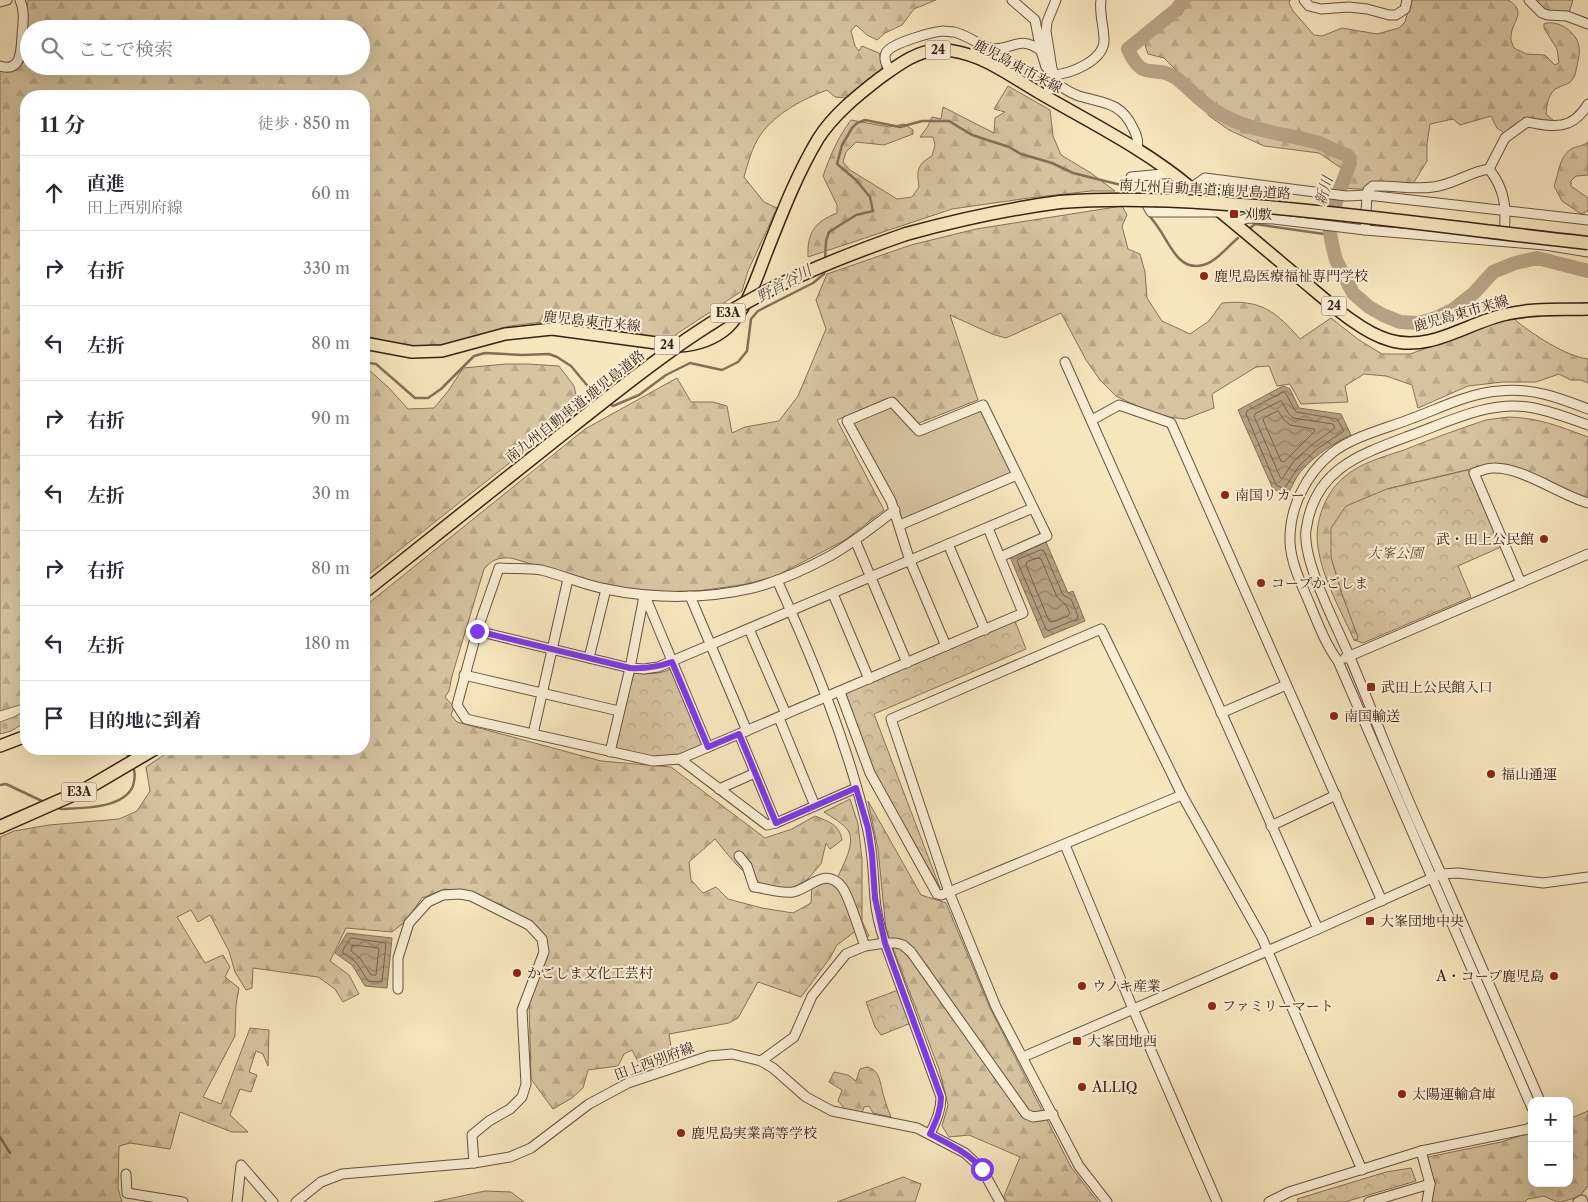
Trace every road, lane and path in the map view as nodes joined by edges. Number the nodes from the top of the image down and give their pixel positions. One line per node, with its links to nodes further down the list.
1 (7, 0): 9 (street)
2 (20, 0): 10 (street)
3 (1012, 0): 12 (street)
4 (1056, 0): 16 (street)
5 (1101, 0): 16 (street)
6 (1304, 0): 7 (street)
7 (1407, 0)
8 (1529, 0): 11 (street)
9 (0, 2)
10 (23, 20)
11 (1588, 24)
12 (1041, 50): 15 (street); 16 (street)
13 (20, 57): 14 (street)
14 (0, 66)
15 (890, 72): 17 (main road, 鹿児島東市来線 / 24); 33 (main road, 鹿児島東市来線 / 24)
16 (1052, 75): 17 (street); 19 (street)
17 (1046, 97): 19 (main road, 鹿児島東市来線 / 24)
18 (1588, 104): 20 (street)
19 (1137, 150): 21 (main road, 鹿児島東市来線 / 24)
20 (1489, 169): 23 (street); 25 (street)
21 (1173, 174): 22 (main road, 鹿児島東市来線 / 24); 24 (street)
22 (1191, 188): 23 (street); 24 (main road, 鹿児島東市来線 / 24)
23 (1367, 195): 25 (street); 28 (street)
24 (1220, 212): 27 (main road, 鹿児島東市来線 / 24)
25 (1506, 212): 26 (street); 29 (street)
26 (1588, 220)
27 (1236, 225): 28 (street); 32 (main road, 鹿児島東市来線 / 24)
28 (1366, 230): 29 (street)
29 (1504, 242): 31 (street)
30 (1588, 242): 53 (highway, 南九州自動車道;鹿児島道路 / E3A, bridge)
31 (1588, 252)
32 (1588, 309)
33 (370, 345)
34 (1065, 362): 36 (street)
35 (1588, 409): 67 (street)
36 (1092, 420): 73 (street); 78 (street)
37 (1588, 425): 65 (street)
38 (1017, 475): 40 (street); 41 (street); 42 (street)
39 (1588, 503): 52 (street)
40 (1033, 508): 43 (street); 47 (street)
41 (895, 510): 42 (street); 44 (street)
42 (900, 525): 48 (street)
43 (988, 528): 45 (street); 47 (street)
44 (855, 540): 49 (street); 51 (street)
45 (948, 544): 48 (street); 60 (street)
46 (1588, 554): 52 (street)
47 (1000, 557): 60 (street)
48 (910, 561): 49 (street); 63 (street)
49 (872, 577): 55 (street); 69 (street)
50 (568, 579): 54 (street); 61 (street); 64 (street)
51 (777, 580): 57 (street); 58 (street)
52 (1521, 583): 65 (street)
53 (370, 587)
54 (606, 589): 56 (street); 66 (street)
55 (833, 594): 58 (street); 72 (street)
56 (645, 596): 57 (street); 68 (street); 70 (street)
57 (690, 596): 62 (street)
58 (791, 611): 59 (street); 76 (street)
59 (749, 629): 62 (street); 79 (street)
60 (985, 630): 63 (street)
61 (477, 631): 64 (street); 71 (street)
62 (711, 646): 68 (street); 80 (street)
63 (946, 646): 69 (street)
64 (552, 648): 66 (street); 75 (street)
65 (1350, 656): 67 (street); 99 (street)
66 (590, 658): 70 (street)
67 (1338, 661): 101 (street)
68 (672, 662): 70 (street); 84 (street)
69 (907, 663): 72 (street)
70 (630, 668): 77 (street)
71 (464, 675): 75 (street); 81 (street)
72 (869, 679): 74 (street)
73 (1286, 685): 78 (street); 92 (street)
74 (840, 692): 76 (street); 102 (street)
75 (542, 693): 77 (street); 81 (street)
76 (828, 697): 79 (street); 89 (street)
77 (619, 711): 85 (street)
78 (1221, 713): 95 (street)
79 (782, 716): 80 (street); 93 (street)
80 (743, 732): 84 (street); 88 (street)
81 (533, 734): 85 (street)
82 (20, 738): 83 (main road)
83 (0, 746)
84 (708, 747): 87 (street)
85 (610, 752): 87 (street)
86 (144, 755): 96 (highway, E3A)
87 (680, 758): 90 (street)
88 (755, 773): 90 (street); 94 (street)
89 (856, 788): 93 (street); 105 (street)
90 (719, 789): 94 (street)
91 (1182, 795): 97 (street); 102 (street); 107 (street)
92 (1336, 795): 95 (street); 103 (street)
93 (815, 806): 94 (street)
94 (776, 823)
95 (1271, 826): 104 (street)
96 (0, 827)
97 (1065, 845): 102 (street); 109 (street)
98 (739, 856): 106 (street)
99 (1442, 874): 100 (street); 101 (street); 112 (street)
100 (1588, 877)
101 (1433, 878): 103 (street); 113 (street)
102 (949, 892): 110 (street)
103 (1382, 901): 104 (street)
104 (1318, 930): 107 (street)
105 (885, 943): 106 (street); 114 (street); 116 (street)
106 (865, 946): 111 (street)
107 (1267, 951): 109 (street); 119 (street)
108 (398, 989): 118 (street)
109 (1133, 1009): 110 (street); 130 (street)
110 (1023, 1057): 114 (street)
111 (761, 1062): 116 (street, 田上西別府線); 118 (street, 田上西別府線)
112 (1538, 1097)
113 (1528, 1099)
114 (1053, 1114): 129 (street)
115 (1528, 1129): 117 (street)
116 (930, 1134): 128 (street, 田上西別府線)
117 (1421, 1151): 119 (street); 121 (street)
118 (474, 1163): 127 (street, 田上西別府線)
119 (1362, 1170): 122 (street)
120 (126, 1174): 123 (street)
121 (1430, 1184): 133 (street); 134 (street)
122 (1289, 1192): 131 (street); 132 (street)
123 (164, 1200): 124 (street)
124 (183, 1202)
125 (237, 1202): 126 (street)
126 (273, 1202)
127 (296, 1202)
128 (1000, 1202)
129 (1107, 1202)
130 (1218, 1202)
131 (1269, 1202)
132 (1293, 1202)
133 (1370, 1202)
134 (1427, 1202)
135 (1578, 1202): 136 (street)
136 (1584, 1202)

